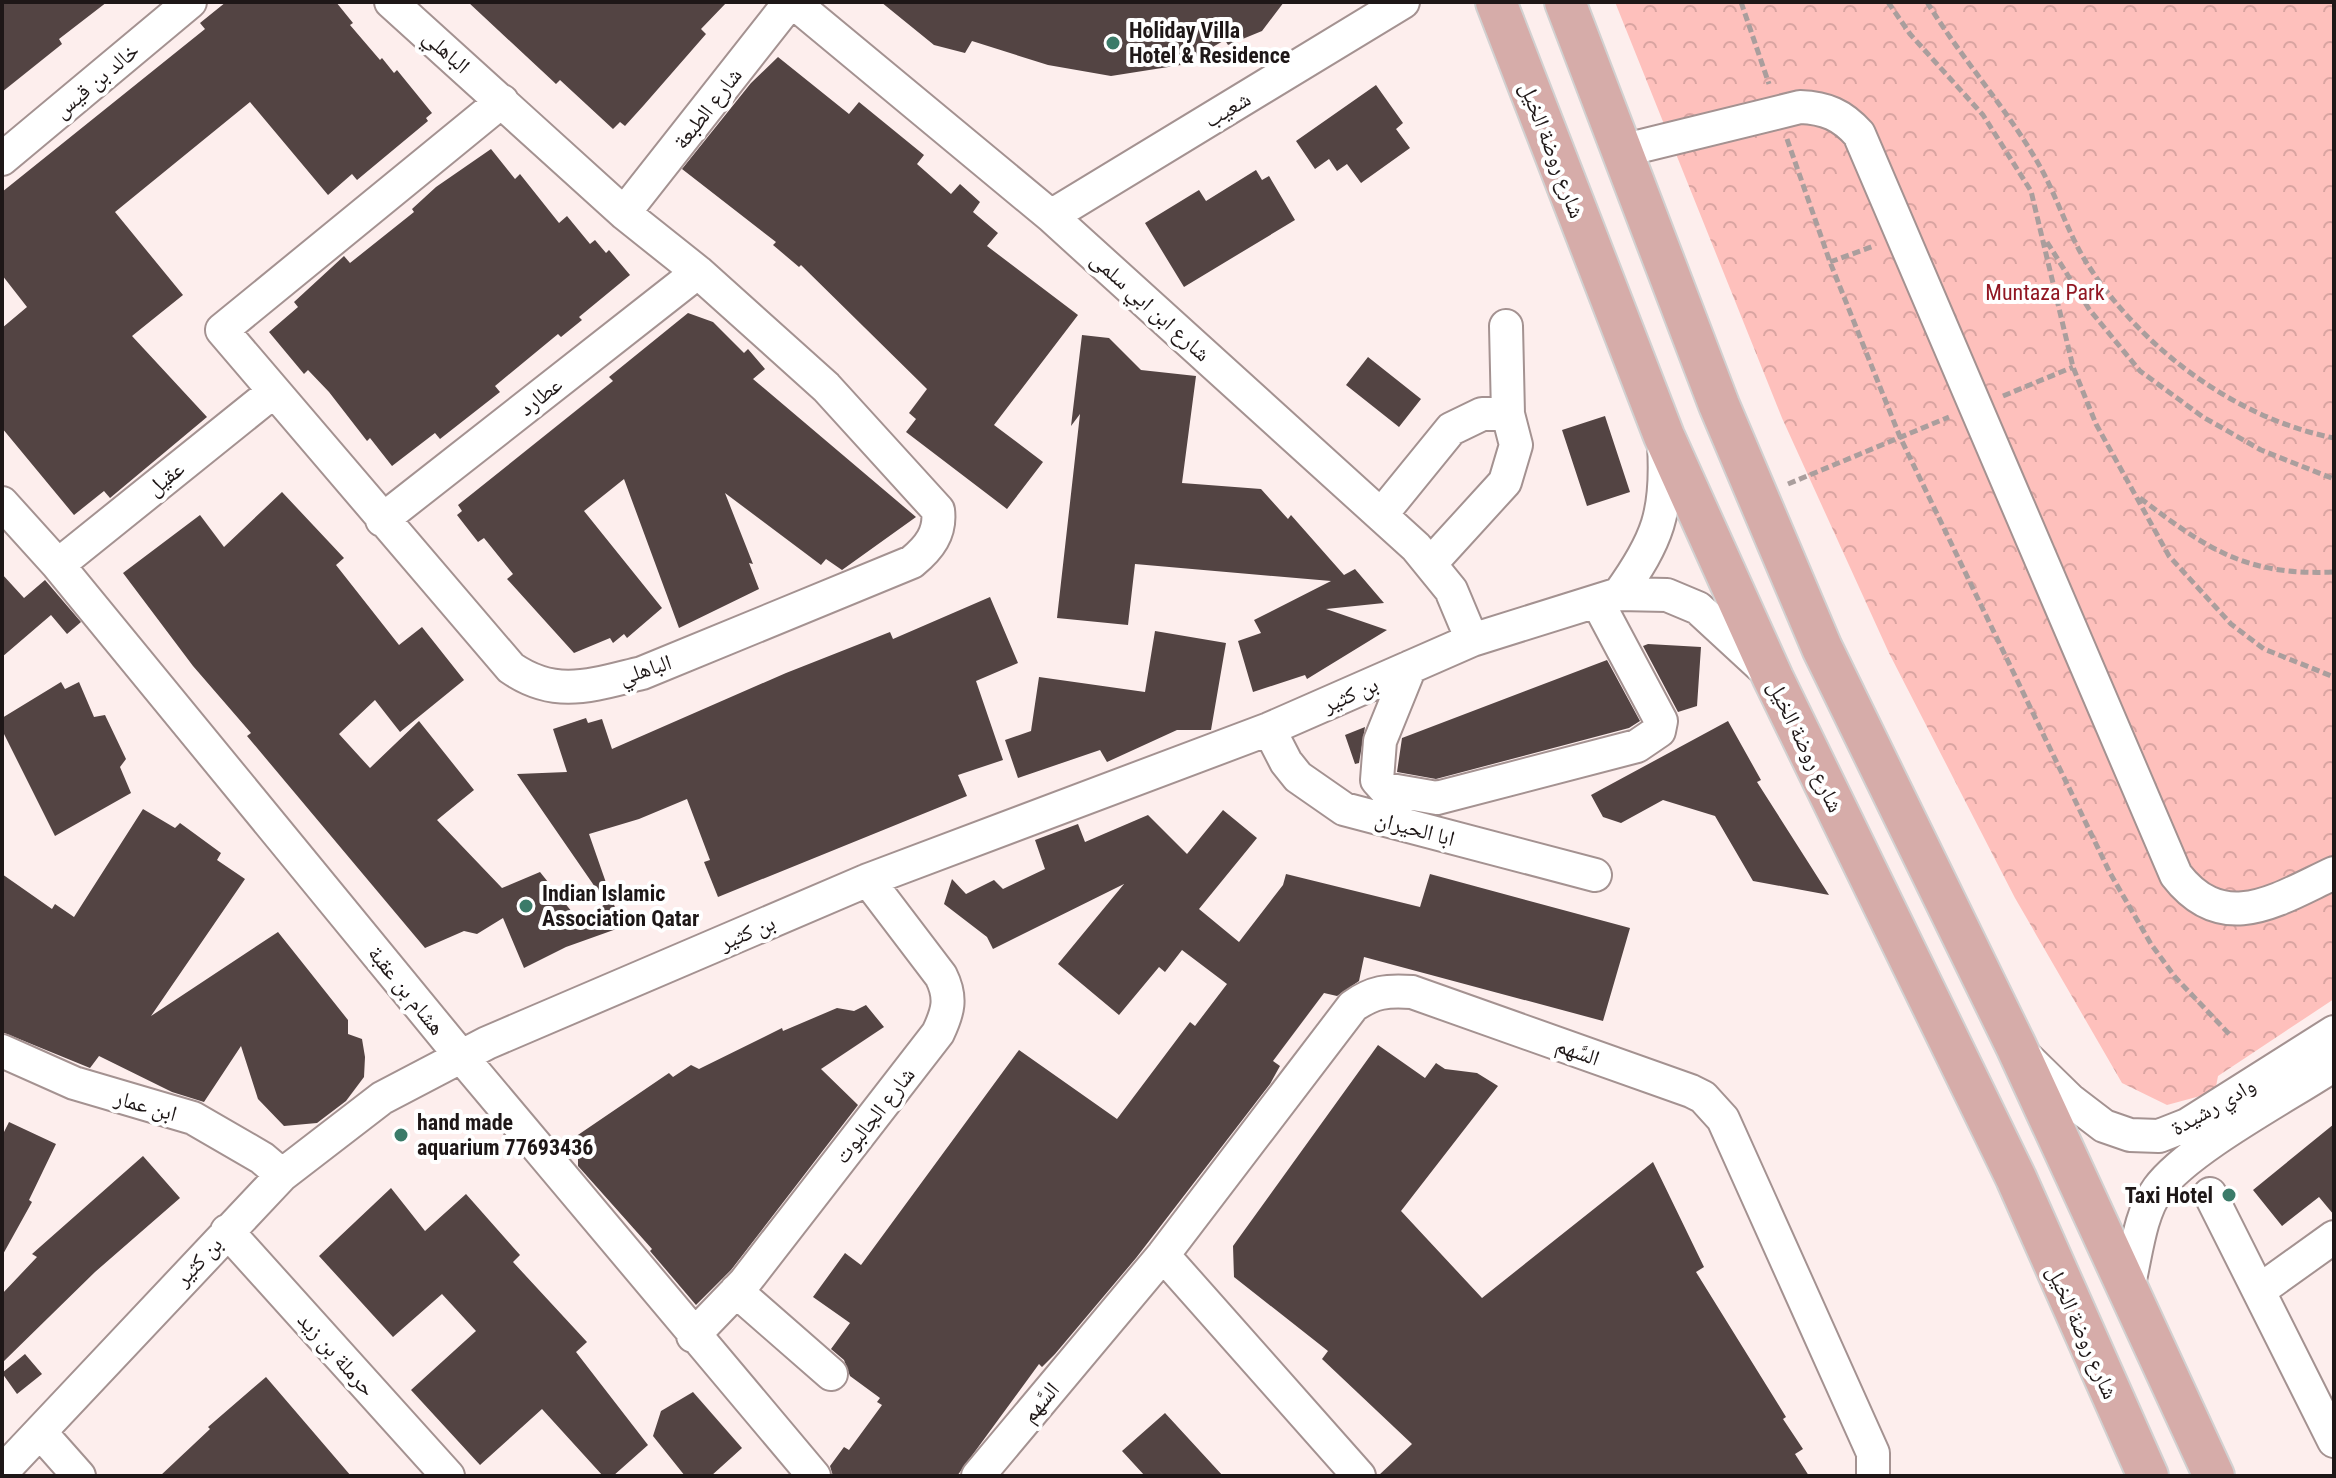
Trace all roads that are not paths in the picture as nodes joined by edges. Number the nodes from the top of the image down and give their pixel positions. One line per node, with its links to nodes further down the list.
1 (190, 2): 9 (street, خالد بن قيس)
2 (391, 2): 7 (street, الباهلي)
3 (792, 2): 10 (street, شارع الطبعة); 11 (street, شارع ابن ابي سلمى)
4 (1403, 2): 11 (street, شعيب)
5 (1496, 2): 16 (main road, شارع روضة الخيل)
6 (1565, 2): 8 (main road)
7 (502, 101): 10 (street, الباهلي); 14 (street, الباهلي)
8 (1621, 151): 27 (street); 31 (main road)
9 (2, 159)
10 (624, 213): 12 (street, الباهلي)
11 (1051, 216): 18 (street, شارع ابن ابي سلمى)
12 (698, 272): 19 (street, عطارد); 19 (street, الباهلي)
13 (1506, 326): 15 (street)
14 (273, 392): 19 (street, الباهلي); 21 (street, عقيل)
15 (1508, 414): 18 (street); 20 (street)
16 (1664, 436): 22 (street); 25 (main road, شارع روضة الخيل)
17 (2, 503): 21 (street, هشام بن عقبة)
18 (1381, 515): 20 (street, شارع ابن ابي سلمى)
19 (382, 520)
20 (1432, 562): 23 (street, شارع ابن ابي سلمى)
21 (58, 565): 32 (street, هشام بن عقبة)
22 (1608, 597): 23 (street, بن كثير); 24 (street); 25 (street, بن كثير)
23 (1472, 640): 24 (street, بن كثير)
24 (1410, 667): 26 (street, بن كثير)
25 (1773, 678): 45 (main road, شارع روضة الخيل)
26 (1269, 729): 28 (street, ابا الحيران); 29 (street, بن كثير)
27 (2334, 873)
28 (1595, 875)
29 (868, 880): 32 (street, بن كثير); 42 (street, شارع الجالبوت)
30 (2333, 1034): 31 (street, وادي رشيدة)
31 (2016, 1046): 40 (main road)
32 (460, 1055): 35 (street, بن كثير); 43 (street, هشام بن عقبة)
33 (4, 1058): 35 (street, ابن عمار)
34 (2334, 1065): 40 (street, وادي رشيدة)
35 (282, 1175): 37 (street, بن كثير)
36 (2210, 1194): 41 (street)
37 (227, 1231): 46 (street, بن كثير); 50 (street, حرملة بن زيد)
38 (2334, 1237): 41 (street)
39 (1163, 1255): 52 (street, السَّهم); 53 (street); 54 (street, السَّهم)
40 (2128, 1288): 57 (main road)
41 (2260, 1290): 47 (street)
42 (736, 1291): 43 (street, شارع الجالبوت); 44 (street)
43 (693, 1336): 51 (street, هشام بن عقبة)
44 (831, 1374)
45 (2126, 1431): 55 (main road); 56 (main road, شارع روضة الخيل)
46 (40, 1432): 48 (street, بن كثير); 49 (street)
47 (2334, 1441)
48 (2, 1472)
49 (79, 1476)
50 (448, 1476)
51 (814, 1476)
52 (978, 1476)
53 (1359, 1476)
54 (1873, 1476)
55 (2135, 1476)
56 (2148, 1476)
57 (2214, 1476)

